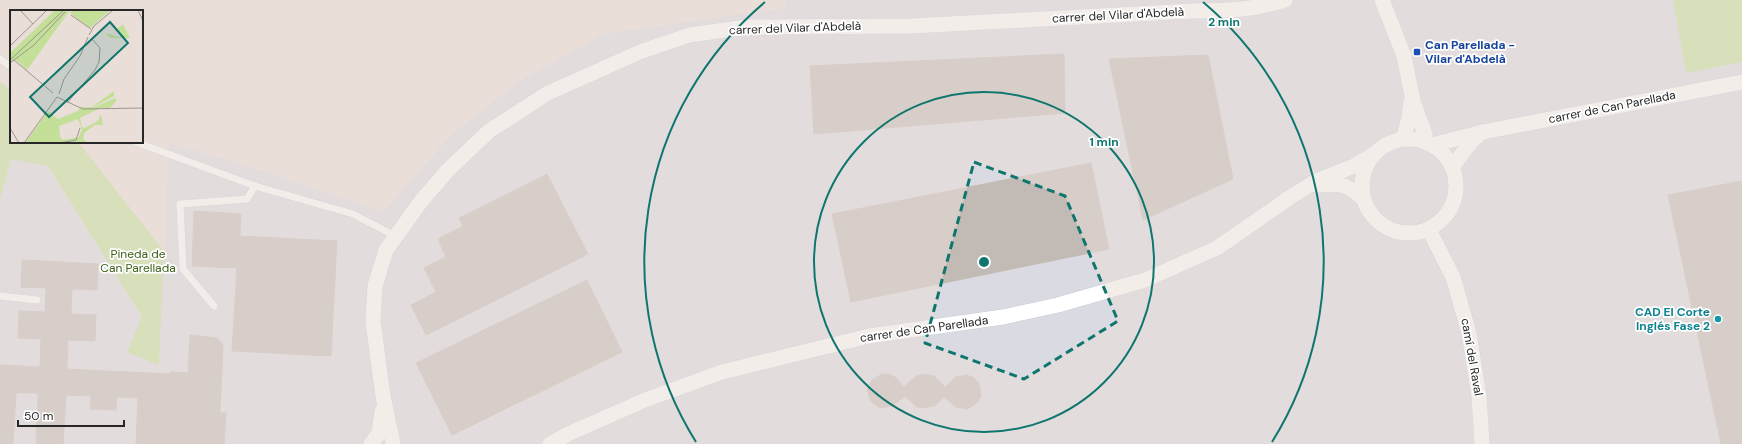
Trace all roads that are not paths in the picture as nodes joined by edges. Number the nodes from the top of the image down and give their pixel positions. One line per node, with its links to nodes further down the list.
1 (1285, 0): 17 (street, carrer del Vilar d'Abdelà)
2 (1382, 0): 6 (street)
3 (0, 59): 4 (lane)
4 (10, 66)
5 (1742, 82): 7 (street, carrer de Can Parellada)
6 (1410, 87): 8 (street); 10 (street)
7 (1483, 132): 10 (street, carrer de Can Parellada); 12 (street)
8 (1403, 139): 10 (street); 11 (street)
9 (139, 143): 13 (lane)
10 (1429, 144): 12 (street)
11 (1374, 154): 14 (street, carrer de Can Parellada); 15 (street)
12 (1452, 166): 16 (street)
13 (255, 186): 17 (lane); 20 (lane)
14 (1289, 198): 15 (street, carrer de Can Parellada); 25 (street, carrer de Can Parellada)
15 (1363, 199): 16 (street)
16 (1429, 230): 26 (street, camí del Raval)
17 (395, 236): 21 (street, carrer del Vilar d'Abdelà)
18 (0, 296): 19 (lane)
19 (36, 300)
20 (214, 306)
21 (383, 396): 22 (street, carrer del Vilar d'Abdelà); 23 (street, carrer del Vilar d'Abdelà)
22 (395, 443): 24 (street)
23 (370, 444)
24 (376, 444)
25 (550, 444)
26 (1482, 444)

